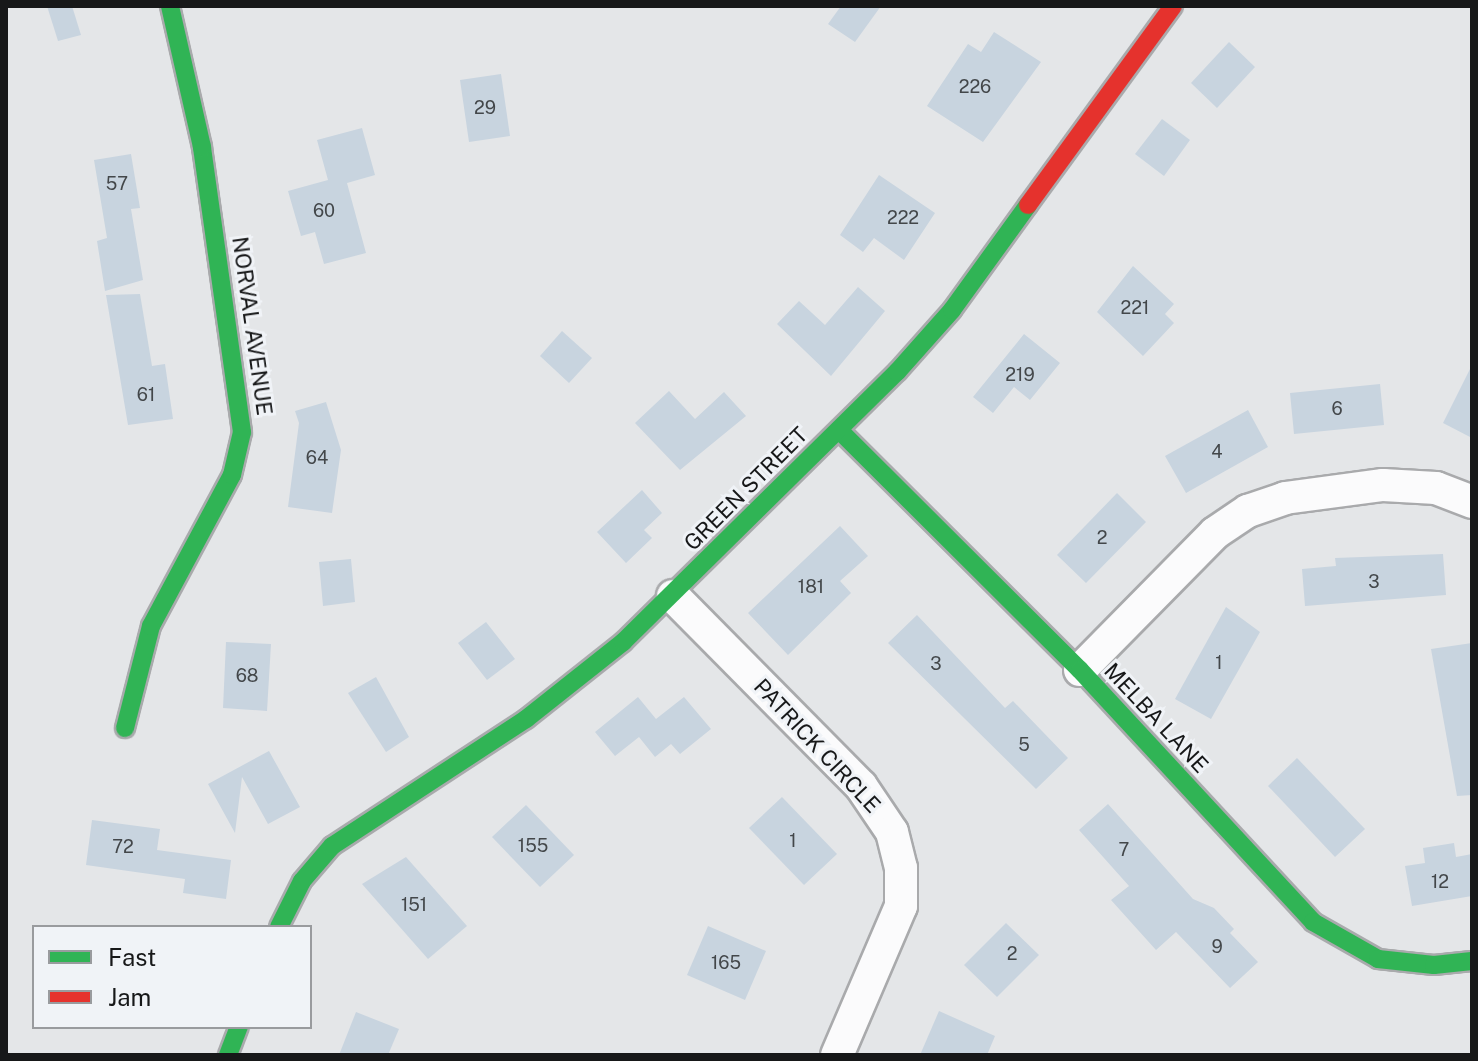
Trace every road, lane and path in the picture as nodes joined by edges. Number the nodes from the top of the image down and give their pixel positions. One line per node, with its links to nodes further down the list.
1 (170, 6): 7 (street, NORVAL AVENUE)
2 (1173, 6): 3 (street, GREEN STREET)
3 (839, 430): 5 (street, GREEN STREET); 6 (street, MELBA LANE)
4 (1472, 502): 6 (street)
5 (673, 596): 8 (street, GREEN STREET); 12 (street, PATRICK CIRCLE)
6 (1080, 670): 9 (street, MELBA LANE)
7 (125, 728)
8 (280, 925)
9 (1472, 961)
10 (238, 1029): 11 (street)
11 (228, 1055)
12 (837, 1055)

